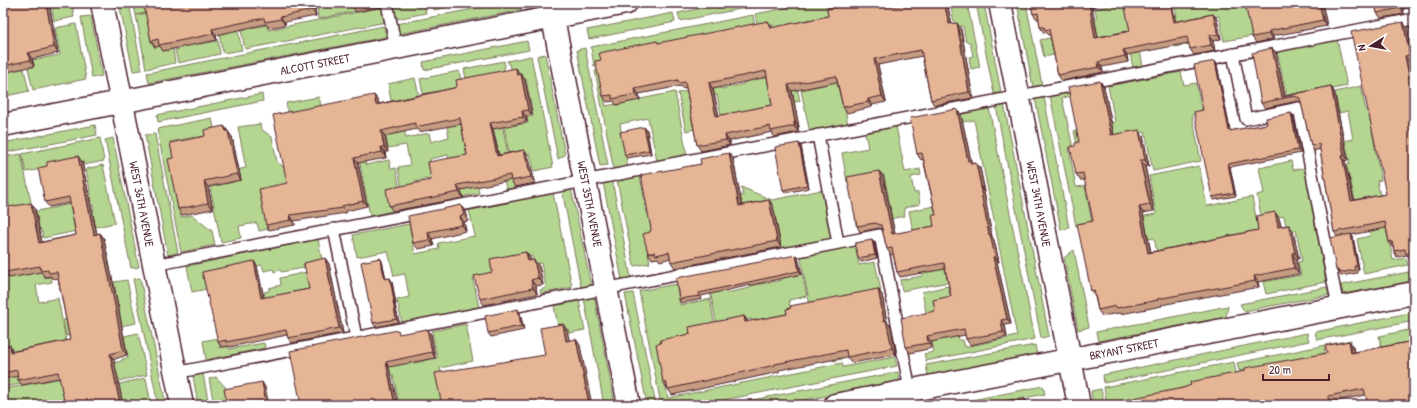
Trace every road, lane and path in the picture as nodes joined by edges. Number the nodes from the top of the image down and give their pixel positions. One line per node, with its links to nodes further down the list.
1 (102, 3): 10 (street, WEST 36TH AVENUE)
2 (387, 3): 7 (lane)
3 (626, 3): 5 (street, ALCOTT STREET)
4 (1000, 3): 9 (street, WEST 34TH AVENUE)
5 (551, 10): 7 (street, ALCOTT STREET); 13 (street, WEST 35TH AVENUE)
6 (1414, 19): 8 (lane)
7 (396, 48): 10 (street, ALCOTT STREET)
8 (1233, 54): 9 (lane); 19 (lane)
9 (1018, 96): 12 (lane); 21 (street, WEST 34TH AVENUE)
10 (122, 102): 11 (street, ALCOTT STREET); 16 (street, WEST 36TH AVENUE)
11 (3, 126)
12 (818, 135): 13 (lane); 15 (lane)
13 (585, 180): 14 (lane); 17 (street, WEST 35TH AVENUE)
14 (334, 229): 16 (lane); 20 (lane)
15 (838, 243): 17 (lane); 23 (lane)
16 (154, 265): 22 (street, WEST 36TH AVENUE)
17 (606, 288): 20 (lane); 25 (street, WEST 35TH AVENUE)
18 (1414, 293): 19 (street, BRYANT STREET)
19 (1338, 307): 21 (street, BRYANT STREET)
20 (356, 337): 22 (lane)
21 (1070, 360): 23 (street, BRYANT STREET); 27 (street, WEST 34TH AVENUE)
22 (175, 373): 24 (street, WEST 36TH AVENUE)
23 (912, 398): 26 (street, BRYANT STREET)
24 (182, 405)
25 (629, 405)
26 (835, 405)
27 (1079, 405)

